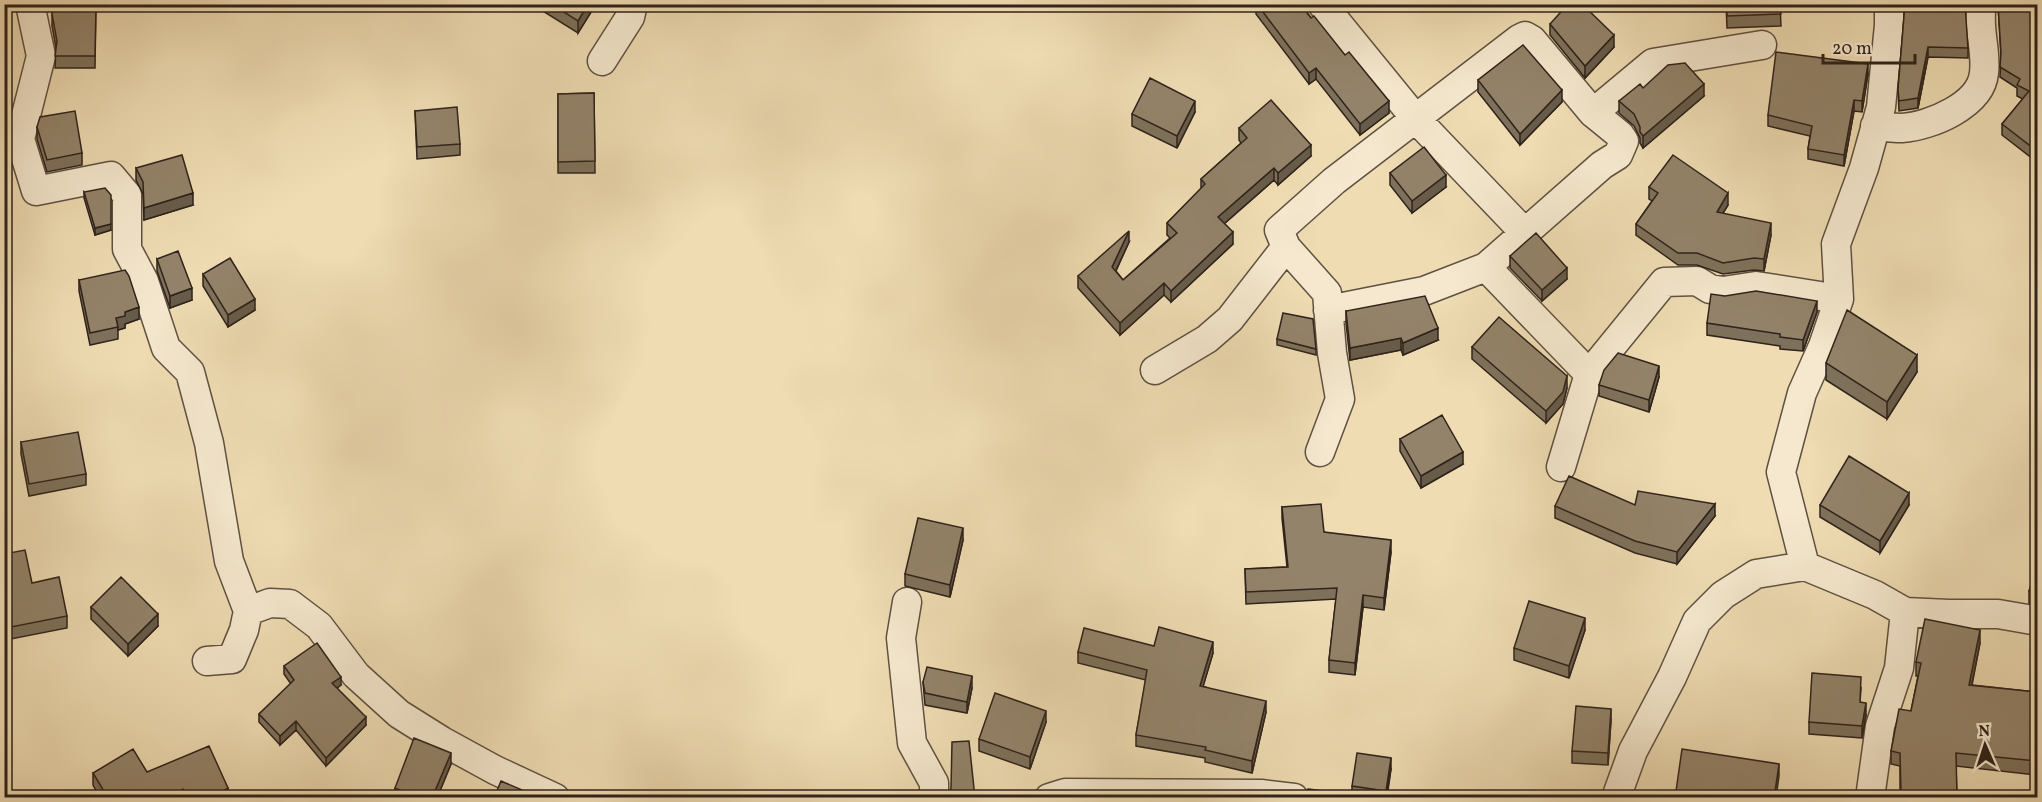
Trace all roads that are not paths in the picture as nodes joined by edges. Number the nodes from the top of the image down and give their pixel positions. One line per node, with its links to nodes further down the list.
1 (30, 4): 22 (street)
2 (633, 4): 7 (street)
3 (1322, 4): 9 (street)
4 (1889, 4): 10 (street)
5 (1982, 4): 10 (street)
6 (1762, 45): 8 (street)
7 (602, 61)
8 (1593, 113): 9 (street); 11 (street)
9 (1415, 118): 11 (street); 12 (street)
10 (1875, 126): 14 (street)
11 (1524, 232): 13 (street)
12 (1286, 247): 15 (street); 16 (street)
13 (1486, 267): 15 (street); 17 (street)
14 (1839, 299): 17 (street); 20 (street)
15 (1328, 310): 18 (street)
16 (1155, 370)
17 (1589, 374): 19 (street)
18 (1320, 452)
19 (1561, 467)
20 (1805, 566): 23 (street); 30 (street)
21 (907, 602): 27 (street)
22 (248, 611): 25 (street); 26 (street)
23 (1905, 612): 24 (street); 31 (street)
24 (2037, 621)
25 (207, 661)
26 (555, 798)
27 (934, 798)
28 (1049, 798): 29 (street)
29 (1294, 798)
30 (1616, 798)
31 (1870, 798)

